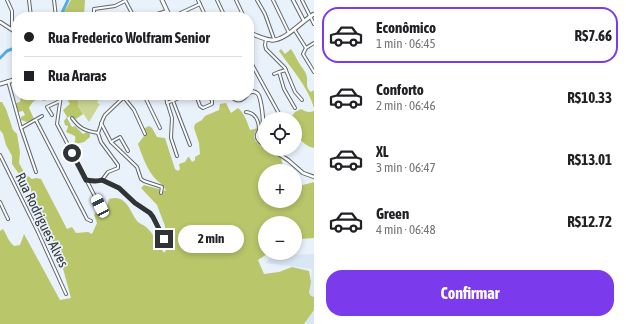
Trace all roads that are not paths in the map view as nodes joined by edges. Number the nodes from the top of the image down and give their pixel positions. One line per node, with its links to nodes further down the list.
1 (7, 0): 29 (street)
2 (28, 0): 15 (street)
3 (54, 0): 16 (street)
4 (125, 0): 17 (street); 18 (street)
5 (162, 0): 14 (main road)
6 (198, 0): 13 (street)
7 (217, 0): 22 (street)
8 (236, 0): 23 (street)
9 (257, 0): 34 (street)
10 (273, 0): 31 (street)
11 (293, 0): 26 (street)
12 (302, 0): 25 (street)
13 (200, 4): 20 (street); 21 (street)
14 (167, 11): 19 (street)
15 (30, 12)
16 (55, 12)
17 (94, 12)
18 (131, 12)
19 (164, 12)
20 (182, 12)
21 (204, 12)
22 (223, 12)
23 (242, 12)
24 (314, 14): 25 (main road)
25 (310, 16): 26 (main road); 28 (street)
26 (304, 21): 30 (main road)
27 (0, 22): 29 (street)
28 (314, 24)
29 (12, 29)
30 (294, 29): 31 (main road); 36 (street)
31 (289, 33): 34 (main road)
32 (254, 35): 33 (main road)
33 (266, 39): 34 (main road); 38 (street)
34 (275, 40)
35 (314, 43): 36 (street)
36 (306, 48): 40 (street)
37 (254, 69): 63 (street)
38 (286, 70): 39 (street); 56 (street)
39 (279, 72): 41 (street); 60 (street)
40 (314, 72)
41 (274, 74)
42 (12, 80): 43 (main road)
43 (8, 81): 44 (main road); 46 (street)
44 (0, 84)
45 (254, 92): 62 (street)
46 (12, 95)
47 (13, 100): 70 (street)
48 (119, 100): 68 (street)
49 (126, 100): 73 (street)
50 (146, 100): 71 (street)
51 (166, 100): 59 (street)
52 (198, 100): 53 (street)
53 (212, 100)
54 (237, 100): 55 (street)
55 (243, 100)
56 (302, 100)
57 (60, 101): 64 (street); 82 (street)
58 (173, 101): 59 (street); 75 (street)
59 (167, 103): 78 (street)
60 (295, 108)
61 (246, 112): 69 (street)
62 (262, 112)
63 (278, 112)
64 (52, 115)
65 (42, 116): 67 (street)
66 (72, 118): 72 (street)
67 (36, 120): 70 (street); 88 (street)
68 (101, 123): 72 (street); 74 (street)
69 (258, 124)
70 (21, 128): 80 (street)
71 (160, 128)
72 (98, 132): 83 (street)
73 (145, 134)
74 (111, 142): 76 (street); 84 (street)
75 (190, 145)
76 (128, 151)
77 (0, 155): 90 (street, Rua Rodrigues Alves)
78 (176, 156)
79 (282, 156): 81 (street)
80 (36, 172)
81 (314, 177)
82 (86, 180): 83 (street); 86 (street)
83 (102, 180): 89 (street)
84 (161, 194)
85 (0, 202): 87 (street)
86 (100, 206)
87 (8, 218)
88 (91, 221)
89 (164, 239)
90 (66, 294)

